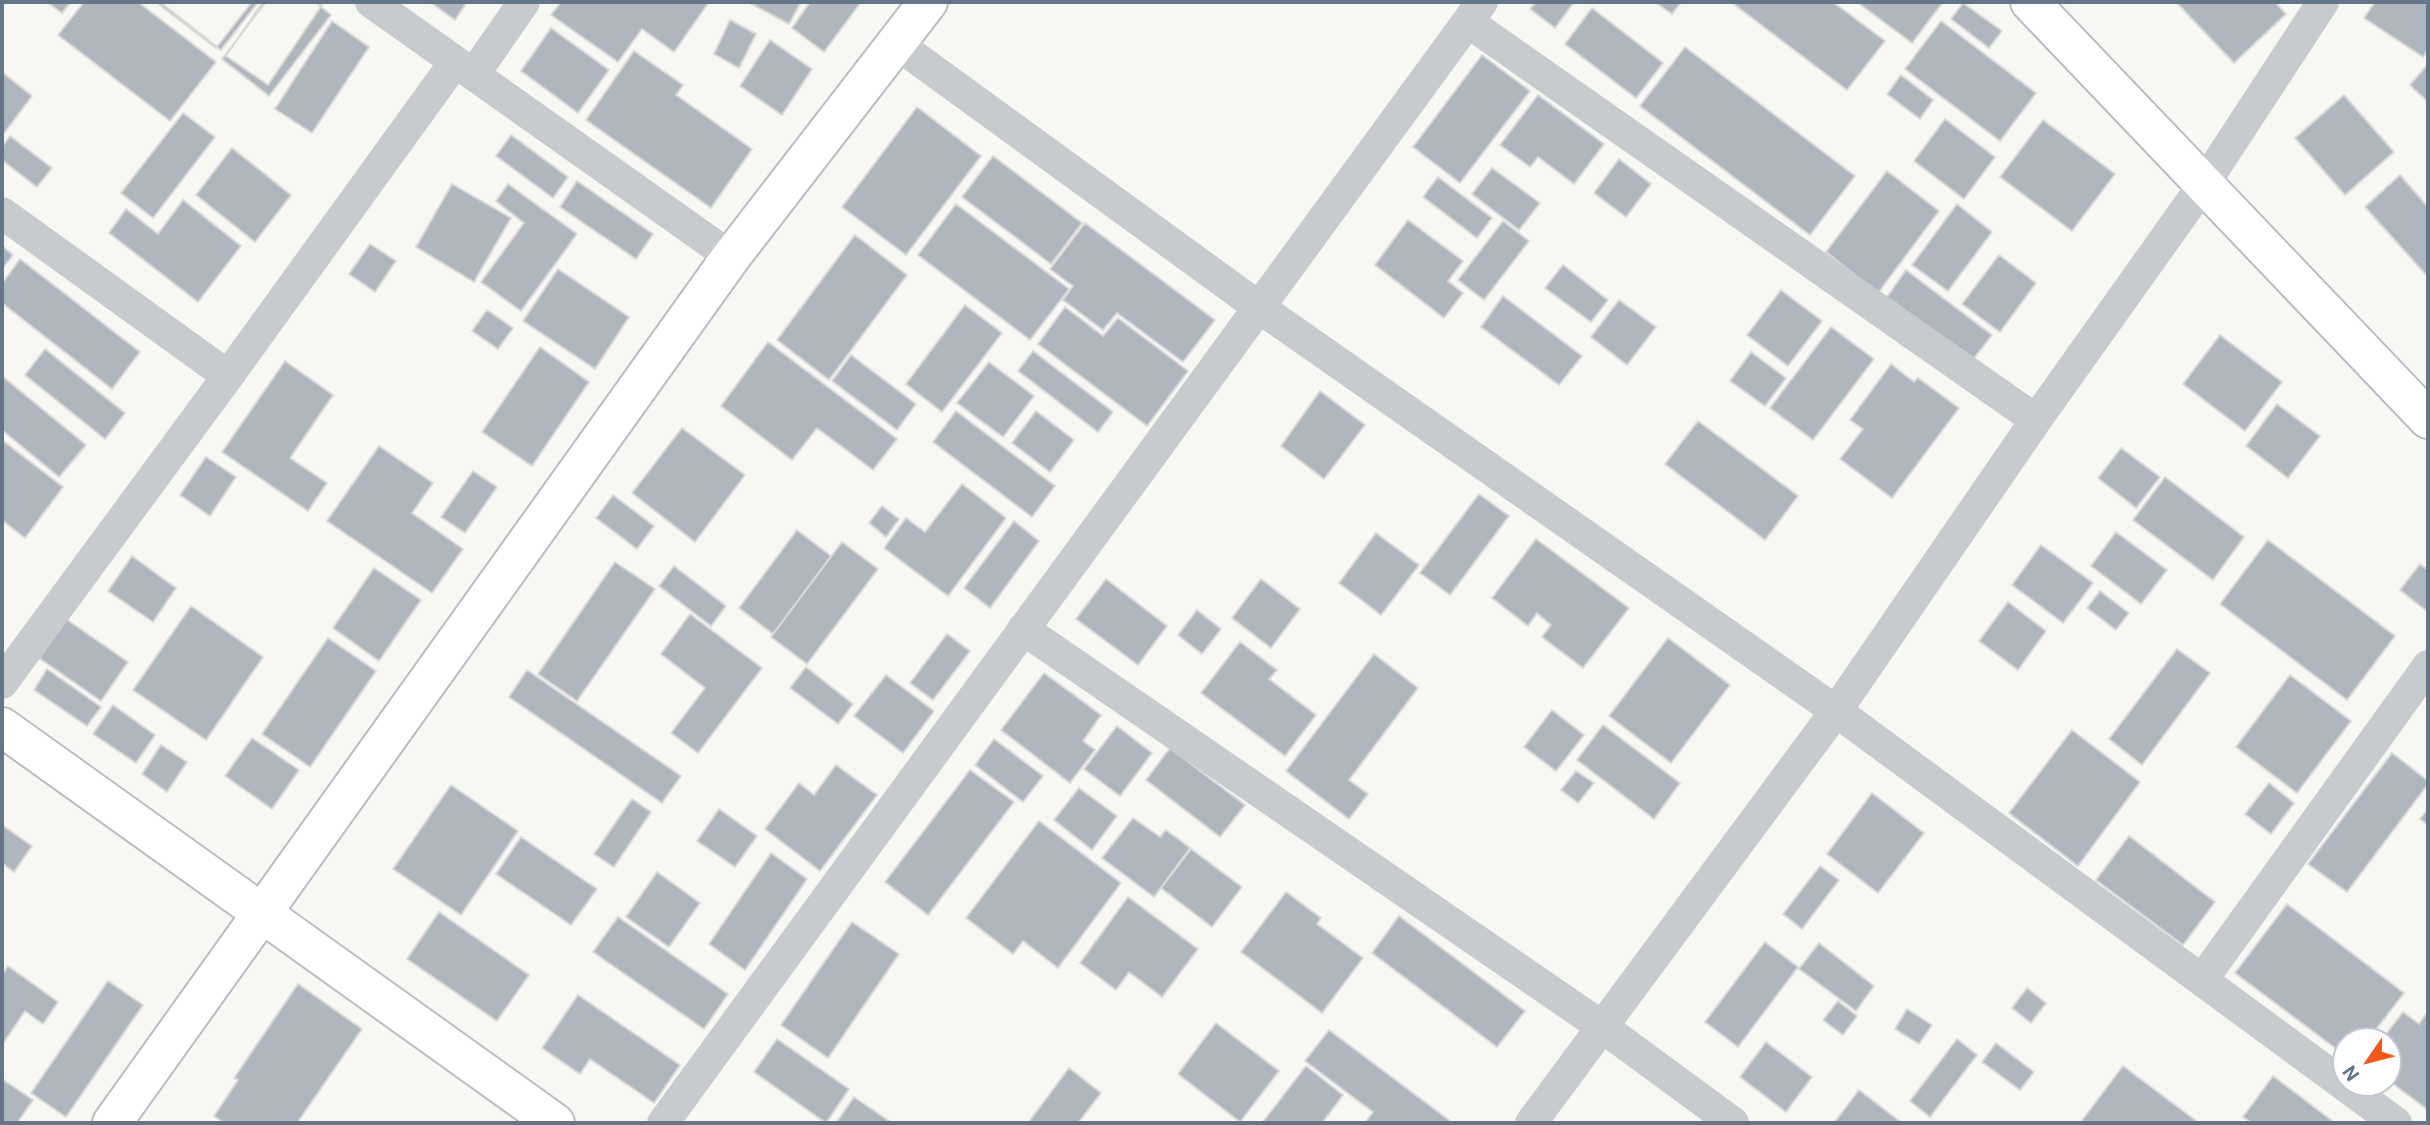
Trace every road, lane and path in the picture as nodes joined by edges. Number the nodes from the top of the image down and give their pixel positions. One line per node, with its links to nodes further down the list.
1 (371, 2): 8 (street)
2 (524, 2): 8 (street)
3 (928, 2): 7 (main road)
4 (2030, 2): 9 (main road)
5 (2323, 2): 9 (street)
6 (1475, 12): 12 (street); 15 (street)
7 (897, 44): 11 (main road); 12 (street)
8 (464, 68): 11 (street); 13 (street)
9 (2204, 184): 14 (main road); 15 (street)
10 (2, 213): 13 (street)
11 (731, 257): 21 (main road)
12 (1260, 308): 16 (street); 19 (street)
13 (229, 376): 18 (street)
14 (2428, 419)
15 (2036, 420): 19 (street)
16 (1023, 628): 23 (street); 26 (street)
17 (2428, 666): 22 (street)
18 (2, 683)
19 (1836, 711): 22 (street); 23 (street)
20 (2, 727): 21 (main road)
21 (261, 913): 24 (main road); 25 (main road)
22 (2202, 980): 29 (street)
23 (1601, 1026): 27 (street); 28 (street)
24 (111, 1123)
25 (555, 1123)
26 (663, 1123)
27 (1531, 1123)
28 (1733, 1123)
29 (2396, 1123)

